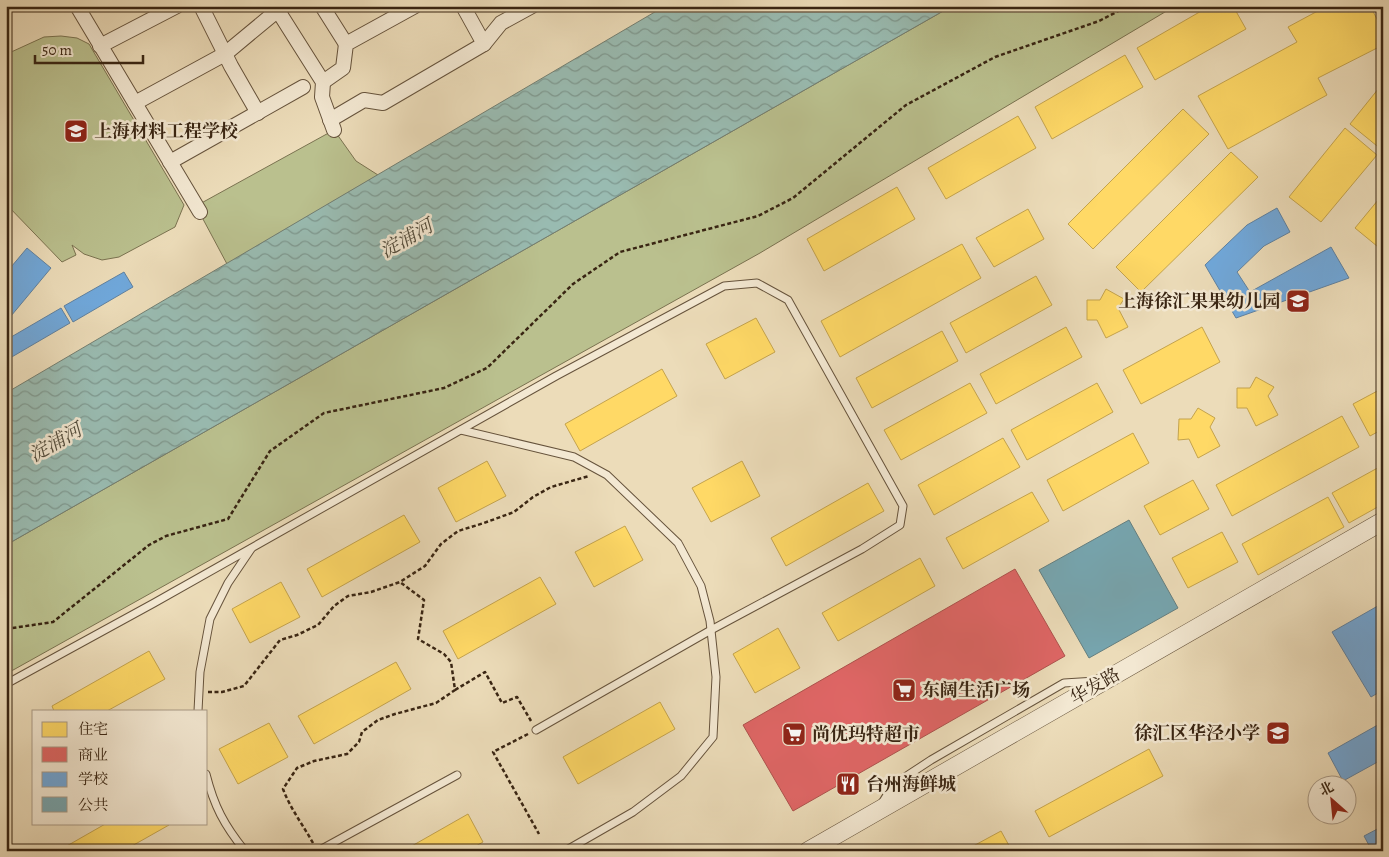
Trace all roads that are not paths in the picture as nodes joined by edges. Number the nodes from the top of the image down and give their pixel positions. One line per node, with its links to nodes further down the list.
1 (77, 6): 11 (street)
2 (177, 6): 11 (street)
3 (202, 6): 12 (street)
4 (322, 6): 9 (street)
5 (415, 6): 9 (street)
6 (463, 6): 10 (street)
7 (532, 6): 10 (street)
8 (279, 7): 12 (street); 13 (street)
9 (346, 44): 13 (street)
10 (484, 44): 13 (street)
11 (100, 46): 15 (street)
12 (225, 54): 15 (street); 16 (street)
13 (323, 82)
14 (303, 87): 16 (street)
15 (135, 103): 17 (street)
16 (258, 113): 17 (street)
17 (170, 162): 18 (street)
18 (200, 212)
19 (461, 430): 21 (lane); 22 (lane); 22 (lane)
20 (1383, 521): 31 (street, 华发路)
21 (252, 547): 23 (lane); 24 (lane)
22 (712, 630): 25 (lane); 30 (lane)
23 (6, 684)
24 (198, 710)
25 (536, 730)
26 (457, 775): 29 (lane)
27 (208, 781): 28 (lane)
28 (245, 851)
29 (318, 851)
30 (565, 851)
31 (808, 851)

